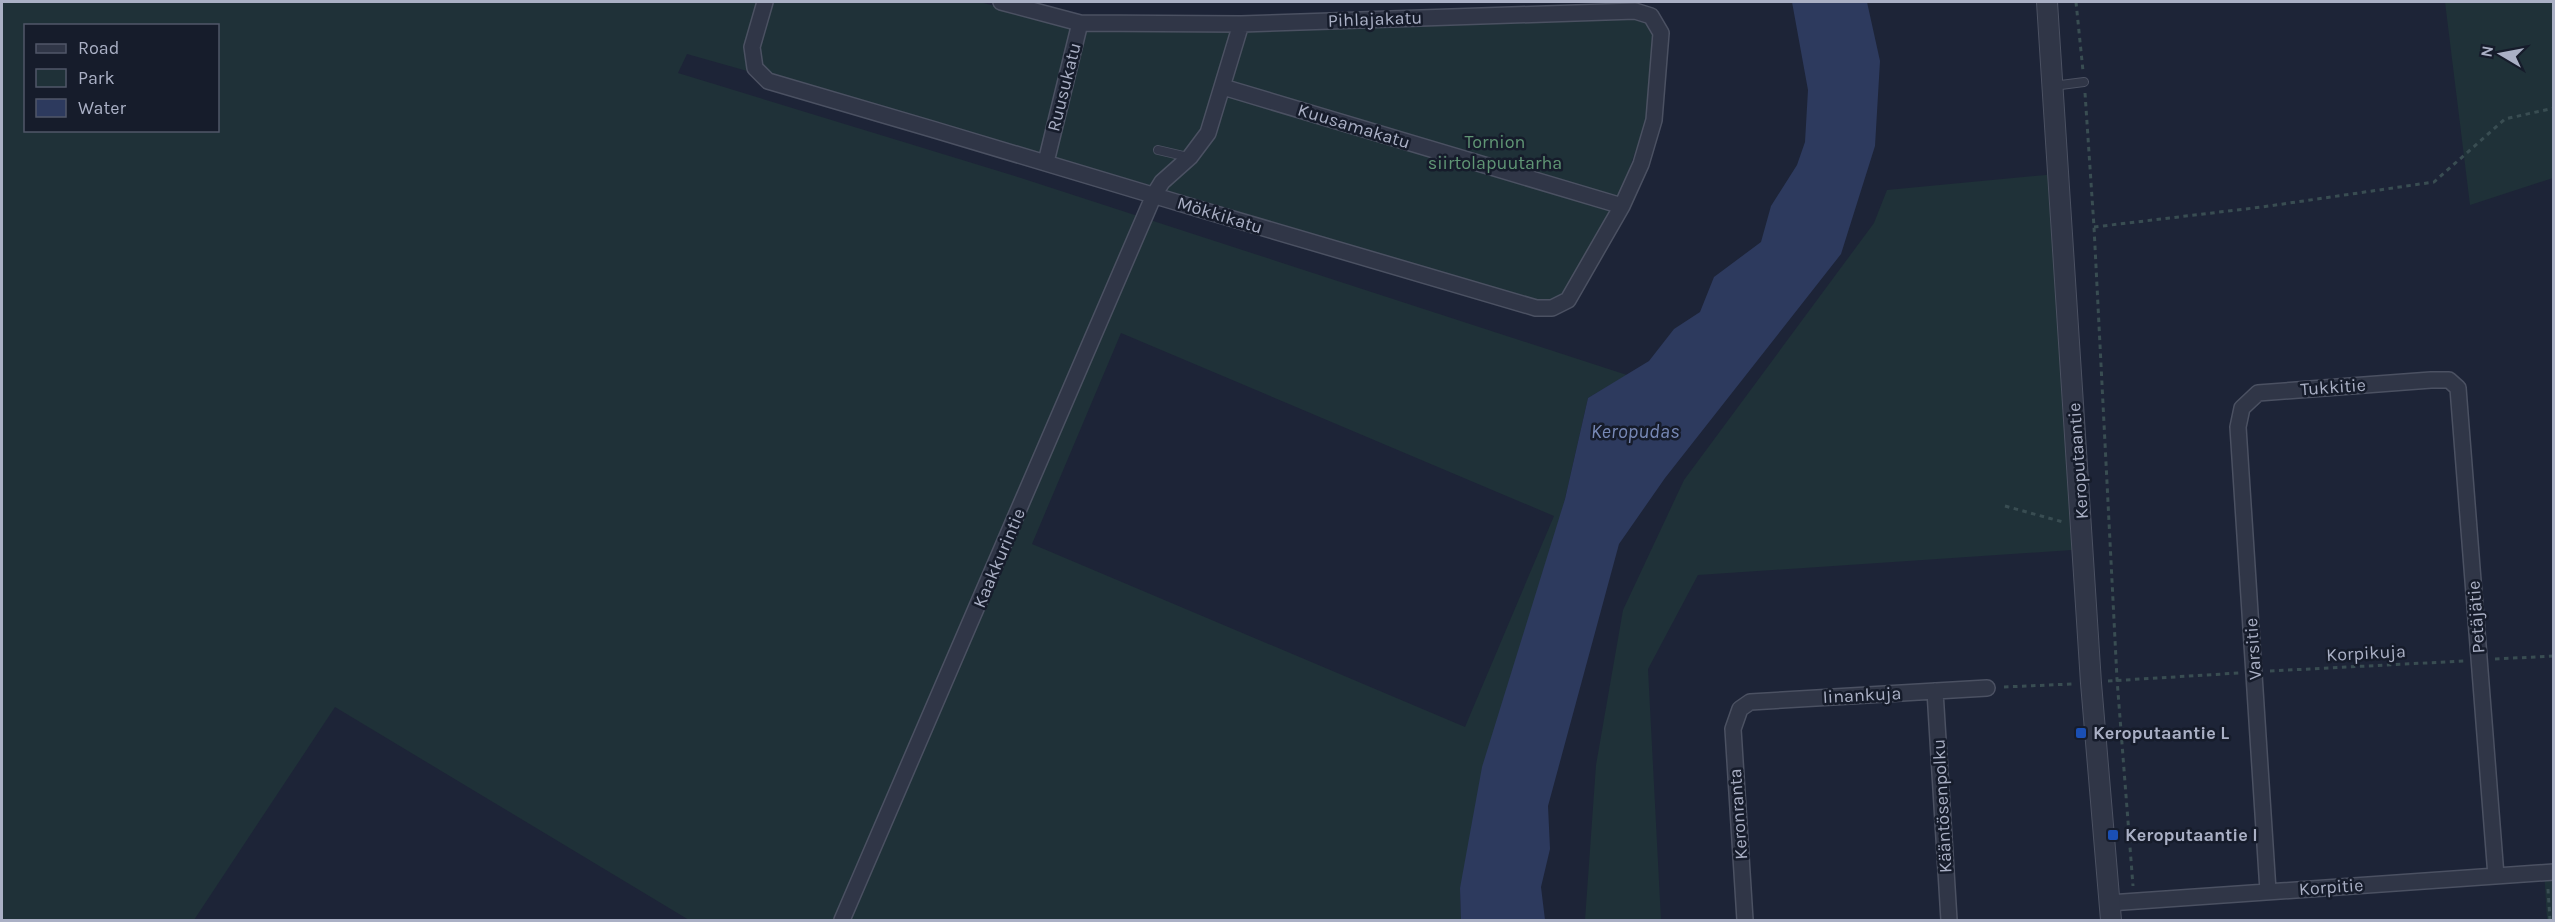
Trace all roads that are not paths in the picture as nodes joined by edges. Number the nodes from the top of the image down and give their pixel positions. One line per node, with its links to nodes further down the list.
1 (765, 2): 11 (street, Mökkikatu)
2 (1001, 2): 4 (street, Ruusukatu)
3 (2047, 2): 7 (street, Keroputaantie)
4 (1080, 23): 5 (street); 11 (street, Ruusukatu)
5 (1241, 24): 8 (street); 13 (street, Pihlajakatu)
6 (2084, 82): 7 (lane)
7 (2048, 86): 22 (street, Keroputaantie)
8 (1224, 87): 10 (street); 13 (street, Kuusamakatu)
9 (1158, 150): 10 (lane)
10 (1190, 157): 12 (street)
11 (1046, 162): 12 (street, Mökkikatu)
12 (1154, 195): 13 (street, Mökkikatu); 23 (street, Kaakkurintie)
13 (1622, 206)
14 (2431, 380): 15 (street, Tukkitie); 20 (street, Petäjätie)
15 (2242, 408): 21 (street, Varsitie)
16 (1987, 688): 17 (street, Iinankuja)
17 (1935, 691): 18 (street, Iinankuja); 25 (street, Kääntösenpolku)
18 (1740, 709): 24 (street, Keronranta)
19 (2550, 872): 20 (street, Korpitie)
20 (2496, 876): 21 (street, Korpitie)
21 (2268, 891): 22 (street, Korpitie)
22 (2110, 912)
23 (843, 921)
24 (1744, 921)
25 (1949, 921)

